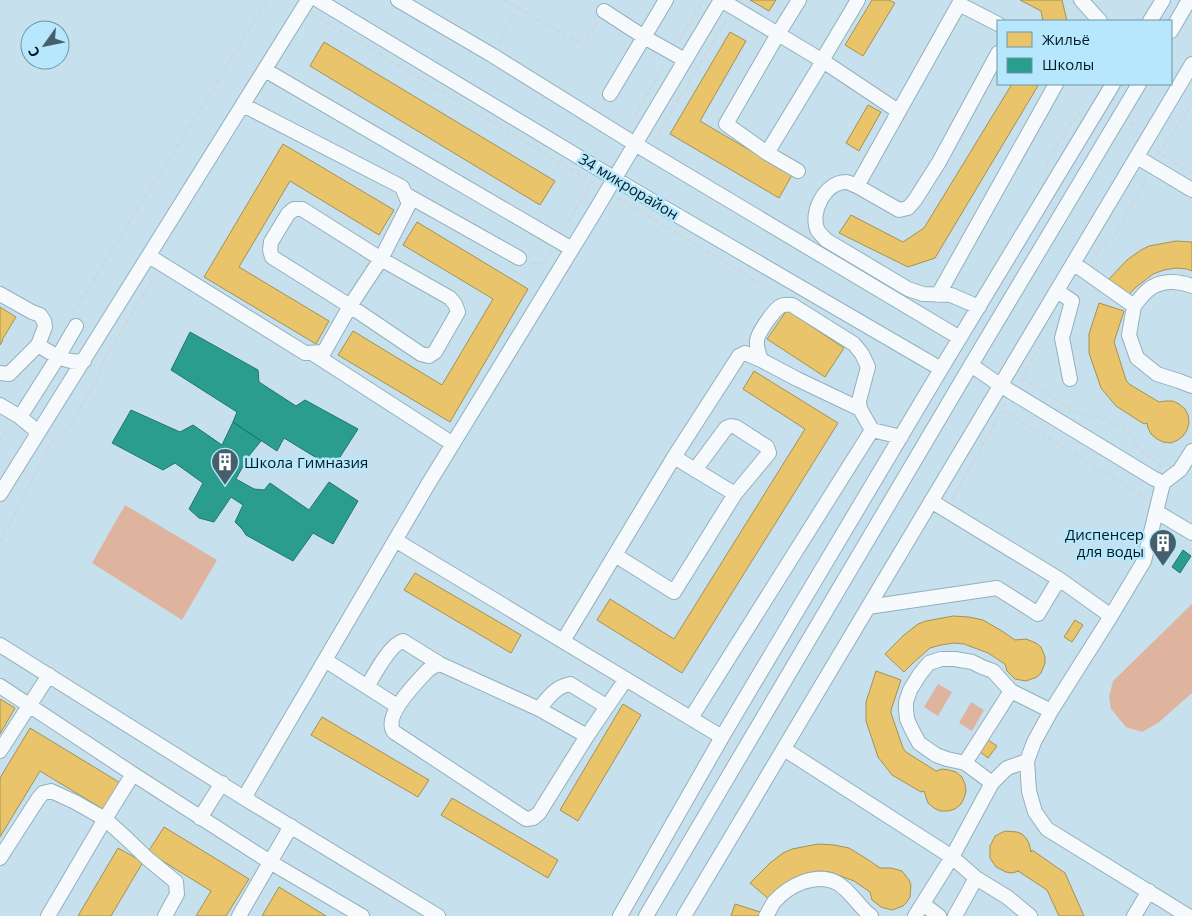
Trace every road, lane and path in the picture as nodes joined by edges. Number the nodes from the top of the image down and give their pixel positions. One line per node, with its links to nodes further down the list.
1 (267, 0): 65 (path)
2 (318, 0): 45 (street, 34 микрорайон)
3 (398, 0): 25 (street)
4 (504, 0): 15 (path)
5 (666, 0): 23 (street)
6 (703, 0): 24 (path)
7 (721, 0): 16 (street); 27 (street)
8 (799, 0): 22 (street)
9 (858, 0): 28 (street)
10 (1081, 0): 18 (street)
11 (1163, 0): 19 (street)
12 (1189, 0): 21 (street)
13 (960, 2): 20 (street); 36 (street)
14 (306, 4): 30 (street); 46 (path)
15 (517, 8): 17 (path); 25 (path)
16 (734, 8): 22 (street); 40 (path)
17 (604, 11): 23 (street)
18 (1099, 20)
19 (1151, 20)
20 (997, 23)
21 (1172, 28)
22 (778, 34): 28 (street); 41 (street)
23 (644, 37): 24 (street); 34 (street)
24 (671, 52): 27 (street); 39 (path)
25 (492, 55): 39 (street)
26 (997, 55): 47 (street)
27 (685, 60): 39 (street)
28 (823, 61): 36 (street); 41 (street)
29 (1192, 64): 38 (street)
30 (265, 70): 35 (street); 51 (street)
31 (1055, 85): 61 (street)
32 (1112, 85): 64 (street)
33 (1138, 85): 37 (street)
34 (610, 94)
35 (243, 105): 50 (street); 52 (street)
36 (898, 112): 47 (street)
37 (1120, 117): 38 (path); 72 (street)
38 (1147, 139): 42 (street); 44 (path)
39 (629, 140): 40 (street); 45 (street)
40 (647, 152): 66 (street)
41 (767, 152): 43 (street)
42 (1137, 157): 49 (street); 55 (street)
43 (798, 171)
44 (1192, 173)
45 (614, 178): 48 (street, 34 микрорайон); 51 (street)
46 (596, 184)
47 (857, 186): 61 (street)
48 (632, 189): 57 (street, 34 микрорайон); 57 (path)
49 (1192, 190)
50 (405, 194): 53 (street); 54 (street)
51 (572, 249): 87 (street)
52 (149, 256): 56 (street); 71 (street)
53 (519, 258)
54 (380, 259): 62 (street); 62 (street); 62 (street)
55 (1073, 263): 59 (street); 63 (street)
56 (162, 264): 68 (street); 99 (path)
57 (785, 277): 73 (street, 34 микрорайон)
58 (1192, 286): 63 (street)
59 (1057, 291): 76 (street); 77 (street)
60 (0, 294): 67 (street)
61 (938, 295): 64 (street)
62 (350, 306): 68 (street)
63 (1134, 306): 78 (street)
64 (979, 307): 66 (street)
65 (75, 319): 69 (street)
66 (960, 338): 73 (street)
67 (38, 345): 69 (street); 74 (street)
68 (312, 353): 87 (street)
69 (58, 357): 71 (street); 82 (street)
70 (762, 360): 81 (street); 81 (street); 89 (street)
71 (84, 361): 84 (street)
72 (971, 365): 77 (street); 145 (street)
73 (941, 369): 85 (street)
74 (0, 373)
75 (1022, 378): 92 (path)
76 (1070, 379)
77 (1000, 385): 79 (street); 92 (street)
78 (1192, 386)
79 (990, 402): 95 (street); 96 (path)
80 (0, 405): 82 (street)
81 (860, 409): 83 (street)
82 (18, 416): 84 (street); 86 (path)
83 (872, 430): 85 (street); 118 (street)
84 (38, 432): 93 (street)
85 (901, 437): 120 (street)
86 (0, 441)
87 (453, 444): 98 (street)
88 (1192, 451): 91 (street)
89 (674, 457): 90 (street); 100 (street)
90 (695, 470): 94 (street); 94 (street)
91 (1186, 473): 92 (street)
92 (1158, 481): 96 (street)
93 (0, 494)
94 (735, 494): 100 (street)
95 (931, 501): 101 (street); 102 (street)
96 (1158, 508): 97 (street); 103 (street)
97 (1192, 533)
98 (395, 540): 104 (street); 106 (street)
99 (0, 542)
100 (614, 555): 104 (street)
101 (1059, 579): 102 (street); 103 (street)
102 (868, 607): 121 (street)
103 (1112, 616): 117 (street)
104 (563, 641): 109 (street)
105 (0, 645): 108 (street)
106 (325, 660): 111 (street); 128 (street)
107 (440, 664): 111 (street); 114 (street); 116 (street)
108 (49, 675): 113 (street); 126 (street)
109 (626, 679): 115 (street); 118 (street)
110 (0, 686): 113 (street)
111 (367, 687): 114 (street)
112 (1011, 691): 117 (street); 124 (street); 124 (street)
113 (29, 705): 122 (street); 125 (street)
114 (397, 706): 119 (street)
115 (606, 706): 116 (street); 119 (street)
116 (539, 709): 119 (street)
117 (1051, 712): 123 (street)
118 (691, 718): 120 (street)
119 (587, 736)
120 (722, 737): 144 (street)
121 (784, 749): 132 (street); 138 (street)
122 (0, 751)
123 (1027, 761): 127 (street); 136 (street)
124 (964, 763): 127 (street)
125 (133, 774): 129 (street); 130 (street)
126 (222, 783): 128 (street); 129 (street)
127 (992, 783): 132 (street)
128 (244, 798): 131 (street)
129 (200, 818): 134 (street)
130 (105, 819): 133 (street); 139 (street); 140 (street)
131 (291, 826): 134 (street); 143 (street)
132 (952, 857): 135 (street); 137 (street)
133 (0, 858)
134 (270, 862): 141 (street); 142 (street)
135 (976, 878): 150 (street); 151 (street)
136 (1149, 891): 152 (street); 153 (street)
137 (923, 904): 148 (street); 149 (street)
138 (686, 915)
139 (48, 916)
140 (165, 916)
141 (240, 916)
142 (362, 916)
143 (438, 916)
144 (620, 916)
145 (646, 916)
146 (766, 916): 147 (street)
147 (870, 916)
148 (915, 916)
149 (939, 916)
150 (955, 916)
151 (1030, 916)
152 (1134, 916)
153 (1188, 916)

